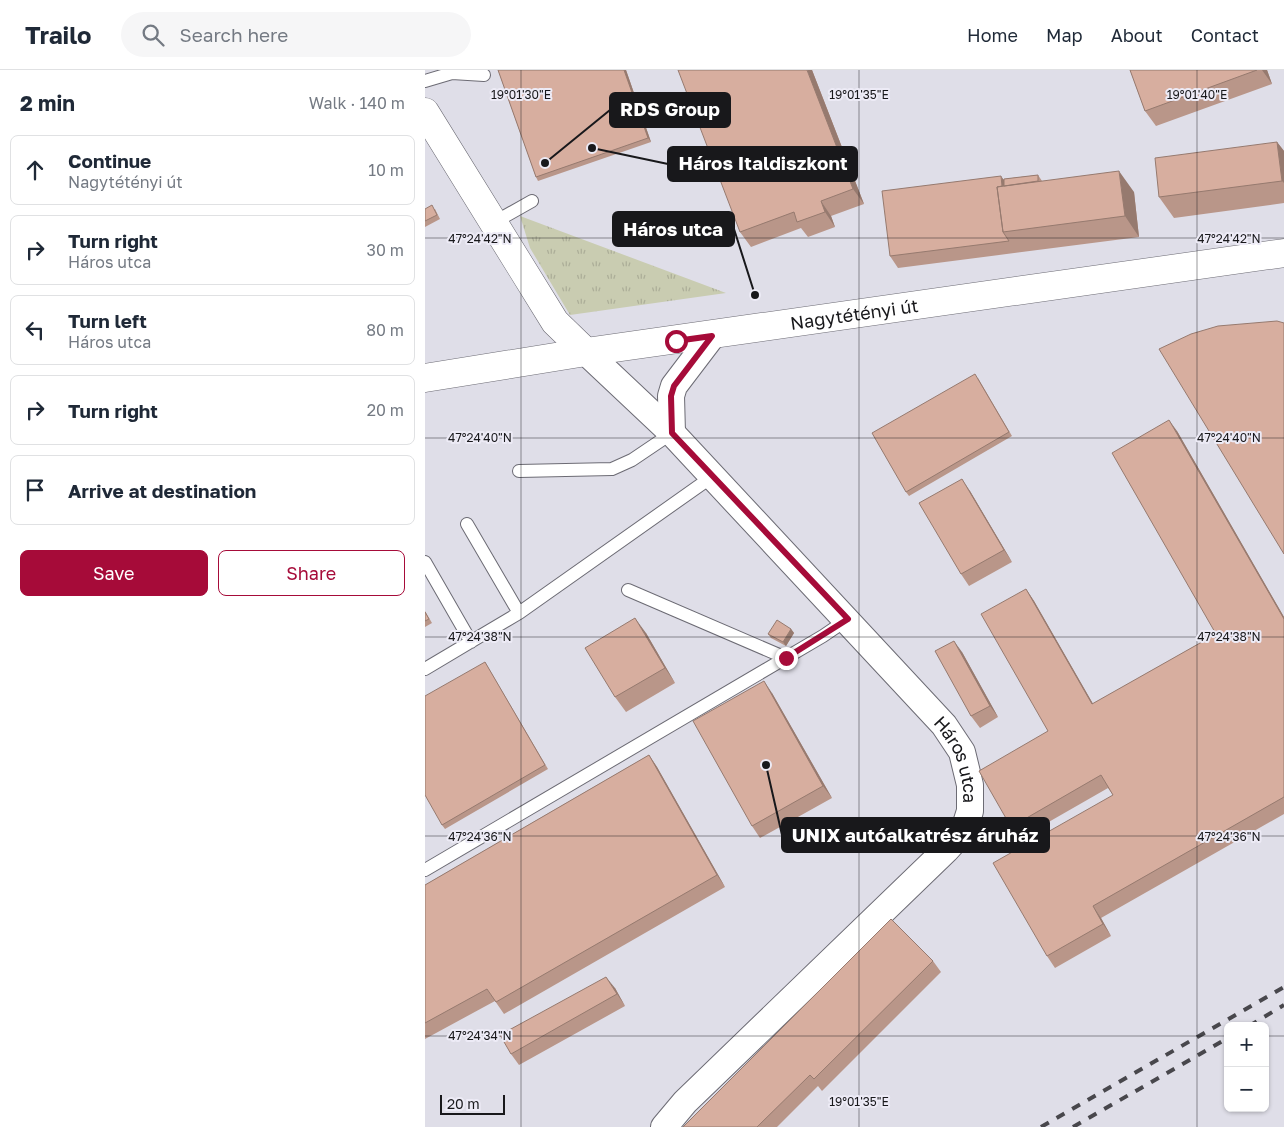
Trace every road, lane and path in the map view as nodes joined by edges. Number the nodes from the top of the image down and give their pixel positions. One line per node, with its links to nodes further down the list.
1 (484, 76): 2 (lane)
2 (425, 81)
3 (425, 112): 5 (main road, Háros utca)
4 (532, 201): 5 (lane)
5 (493, 223): 8 (main road, Háros utca)
6 (1284, 253): 7 (main road, Nagytétényi út)
7 (712, 336): 8 (main road, Nagytétényi út); 10 (street)
8 (586, 352): 9 (main road, Nagytétényi út); 10 (street, Háros utca)
9 (425, 378)
10 (672, 433): 11 (lane); 12 (street, Háros utca)
11 (519, 471)
12 (713, 476): 16 (lane); 17 (street, Háros utca)
13 (467, 524): 16 (lane)
14 (425, 562): 18 (lane)
15 (627, 590): 19 (lane)
16 (519, 613): 18 (lane)
17 (848, 619): 19 (lane); 22 (street, Háros utca)
18 (471, 642): 20 (lane)
19 (786, 658): 21 (lane)
20 (425, 669)
21 (425, 870)
22 (664, 1127)

